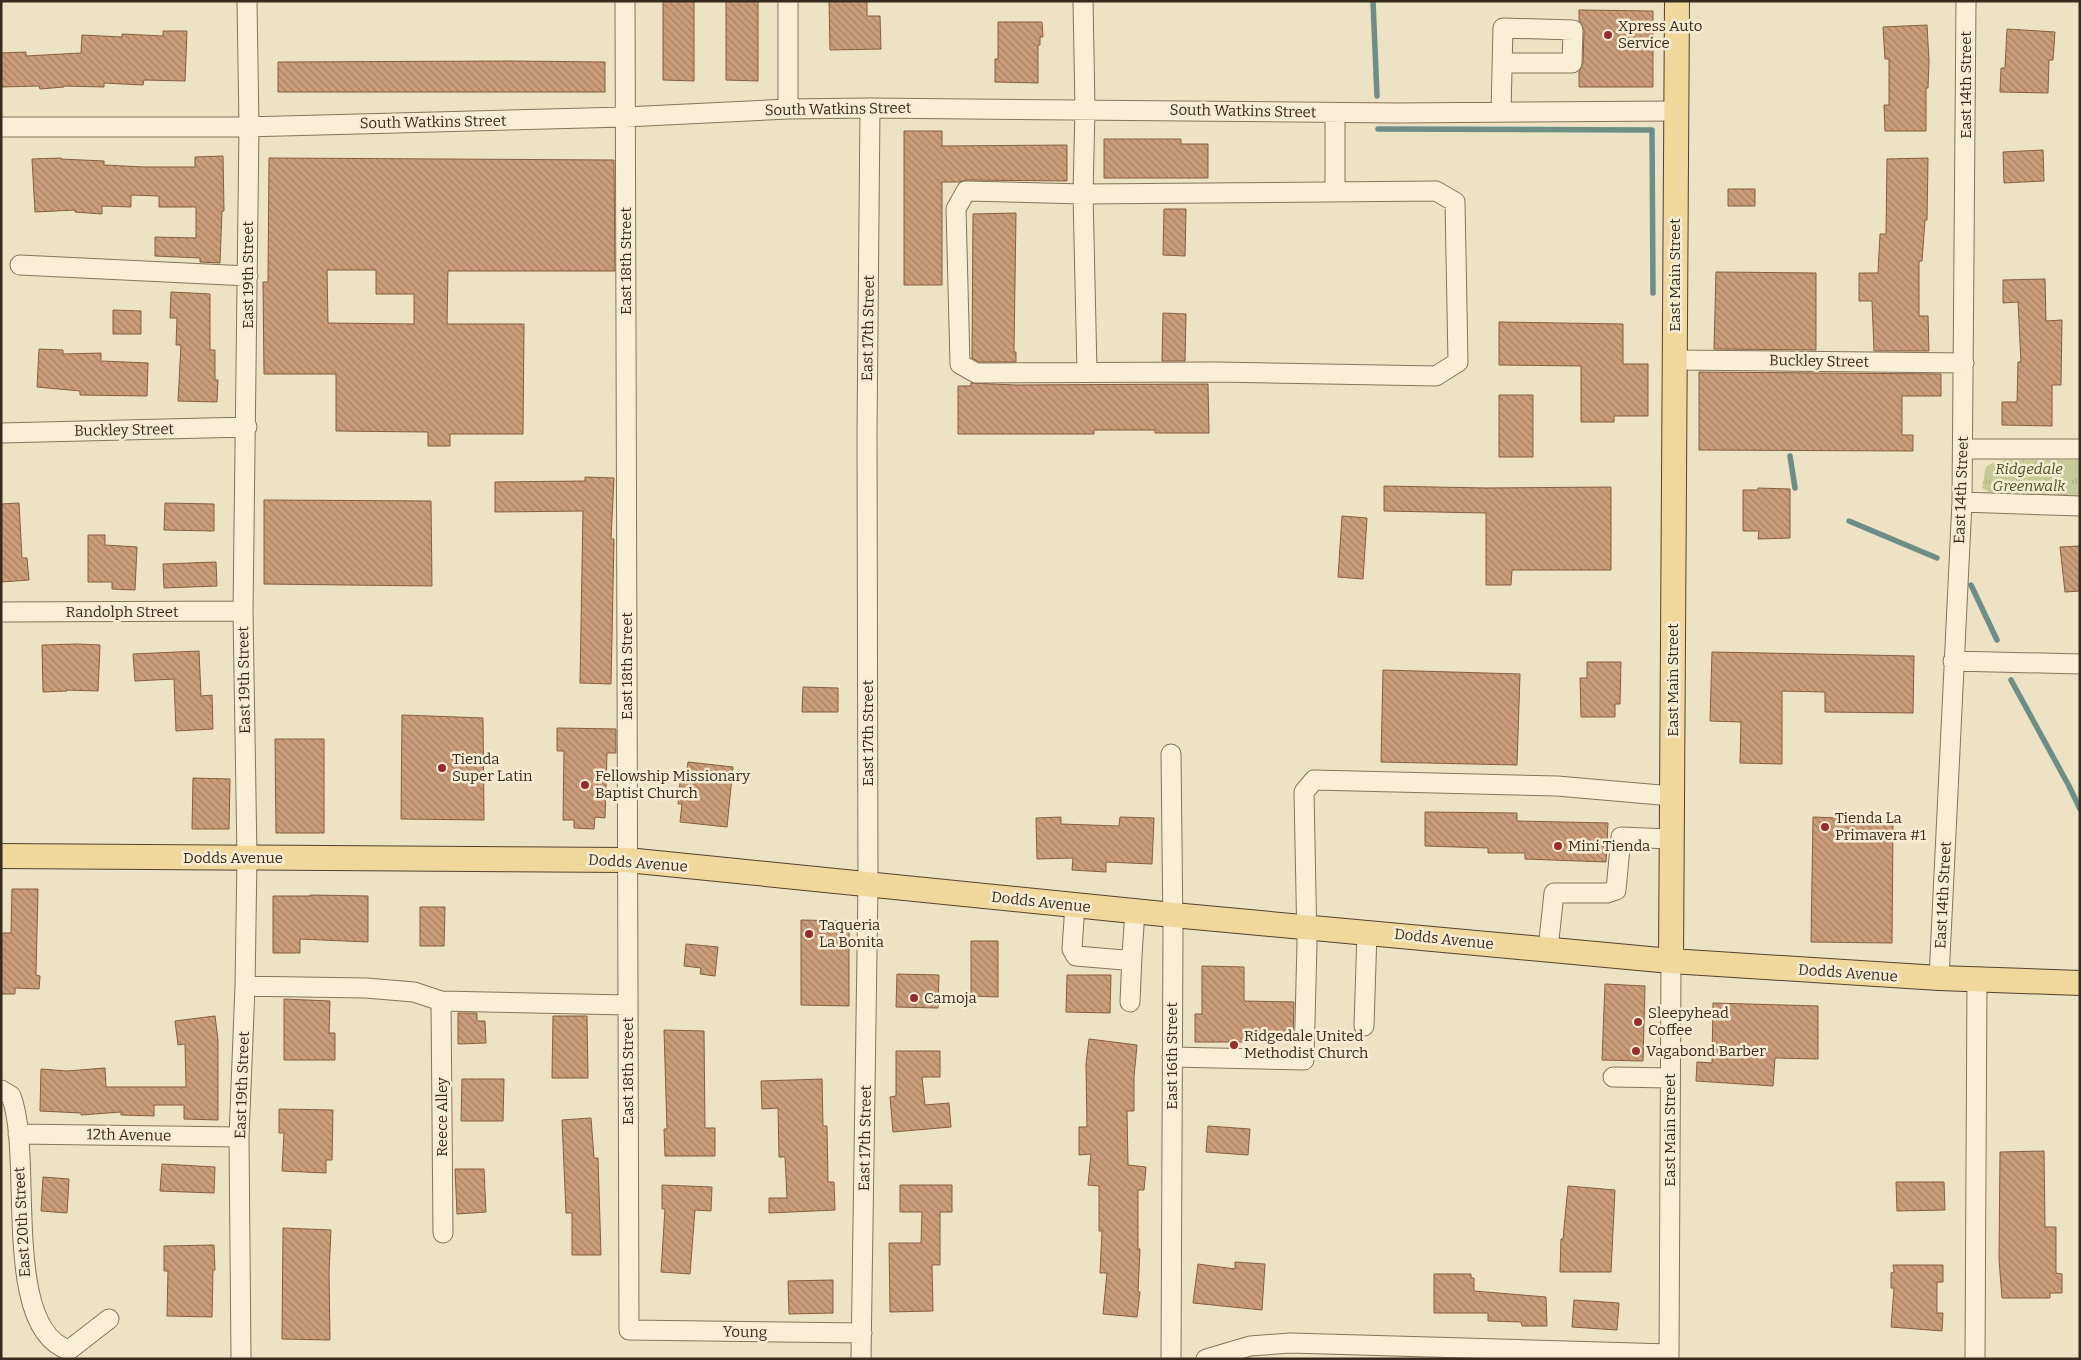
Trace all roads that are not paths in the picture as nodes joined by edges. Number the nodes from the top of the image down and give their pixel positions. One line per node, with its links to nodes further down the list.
1 (248, 1): 16 (street, East 19th Street)
2 (625, 1): 14 (street, East 18th Street)
3 (788, 1): 9 (street)
4 (1084, 1): 10 (street)
5 (1677, 1): 11 (main road, East Main Street)
6 (1966, 1): 22 (street, East 14th Street)
7 (1502, 62): 12 (street)
8 (870, 108): 9 (street, South Watkins Street); 10 (street, South Watkins Street); 40 (street, East 17th Street)
9 (788, 109): 14 (street, South Watkins Street)
10 (1085, 109): 13 (street, South Watkins Street); 18 (street)
11 (1675, 111): 12 (street, South Watkins Street); 21 (main road, East Main Street)
12 (1501, 112): 13 (street, South Watkins Street)
13 (1335, 113): 17 (street)
14 (625, 117): 16 (street, South Watkins Street); 39 (street, East 18th Street)
15 (1, 127): 16 (street, South Watkins Street)
16 (249, 127): 20 (street, East 19th Street)
17 (1335, 192): 18 (street); 23 (street)
18 (1083, 194): 23 (street); 23 (street)
19 (20, 266): 20 (street)
20 (248, 276): 24 (street, East 19th Street)
21 (1675, 360): 22 (street, Buckley Street); 35 (main road, East Main Street)
22 (1964, 363): 26 (street, East 14th Street)
23 (1087, 371)
24 (247, 427): 25 (street, Buckley Street); 30 (street, East 19th Street)
25 (1, 434)
26 (1963, 449): 27 (street); 28 (street, East 14th Street)
27 (2080, 449)
28 (1962, 502): 29 (street); 32 (street, East 14th Street)
29 (2080, 506)
30 (244, 611): 31 (street, Randolph Street); 38 (street, East 19th Street)
31 (1, 612)
32 (1953, 661): 33 (street); 49 (street, East 14th Street)
33 (2080, 664)
34 (1171, 754): 43 (street, East 16th Street)
35 (1672, 796): 36 (main road, East Main Street); 44 (street)
36 (1671, 839): 46 (street); 48 (main road, East Main Street)
37 (1, 856): 38 (main road, Dodds Avenue)
38 (247, 858): 39 (main road, Dodds Avenue); 52 (street, East 19th Street)
39 (627, 860): 40 (main road, Dodds Avenue); 55 (street, East 18th Street)
40 (868, 885): 41 (main road, Dodds Avenue); 66 (street, East 17th Street)
41 (1075, 905): 42 (main road, Dodds Avenue); 47 (street)
42 (1135, 911): 43 (main road, Dodds Avenue); 47 (street)
43 (1172, 915): 44 (main road, Dodds Avenue); 57 (street, East 16th Street)
44 (1306, 927): 45 (main road, Dodds Avenue); 57 (street)
45 (1367, 932): 46 (main road, Dodds Avenue); 56 (street)
46 (1548, 949): 48 (main road, Dodds Avenue)
47 (1132, 955): 54 (street)
48 (1671, 961): 49 (main road, Dodds Avenue); 59 (street, East Main Street)
49 (1939, 978): 50 (main road, Dodds Avenue)
50 (1977, 980): 51 (main road, Dodds Avenue); 72 (street)
51 (2080, 983)
52 (246, 986): 53 (street); 62 (street, East 19th Street)
53 (441, 1001): 55 (street); 63 (street, Reece Alley)
54 (1130, 1002)
55 (628, 1005): 65 (street, East 18th Street)
56 (1364, 1026)
57 (1172, 1057): 70 (street, East 16th Street)
58 (1612, 1077): 59 (street)
59 (1670, 1078): 67 (street, East Main Street)
60 (2, 1090): 61 (street, East 20th Street)
61 (18, 1134): 62 (street, 12th Avenue); 64 (street, East 20th Street)
62 (239, 1137): 68 (street, East 19th Street)
63 (443, 1233)
64 (109, 1319)
65 (629, 1330): 66 (street, Young)
66 (862, 1333): 69 (street, East 17th Street)
67 (1669, 1356): 71 (street)
68 (241, 1359)
69 (861, 1359)
70 (1171, 1359)
71 (1206, 1359)
72 (1975, 1359)

